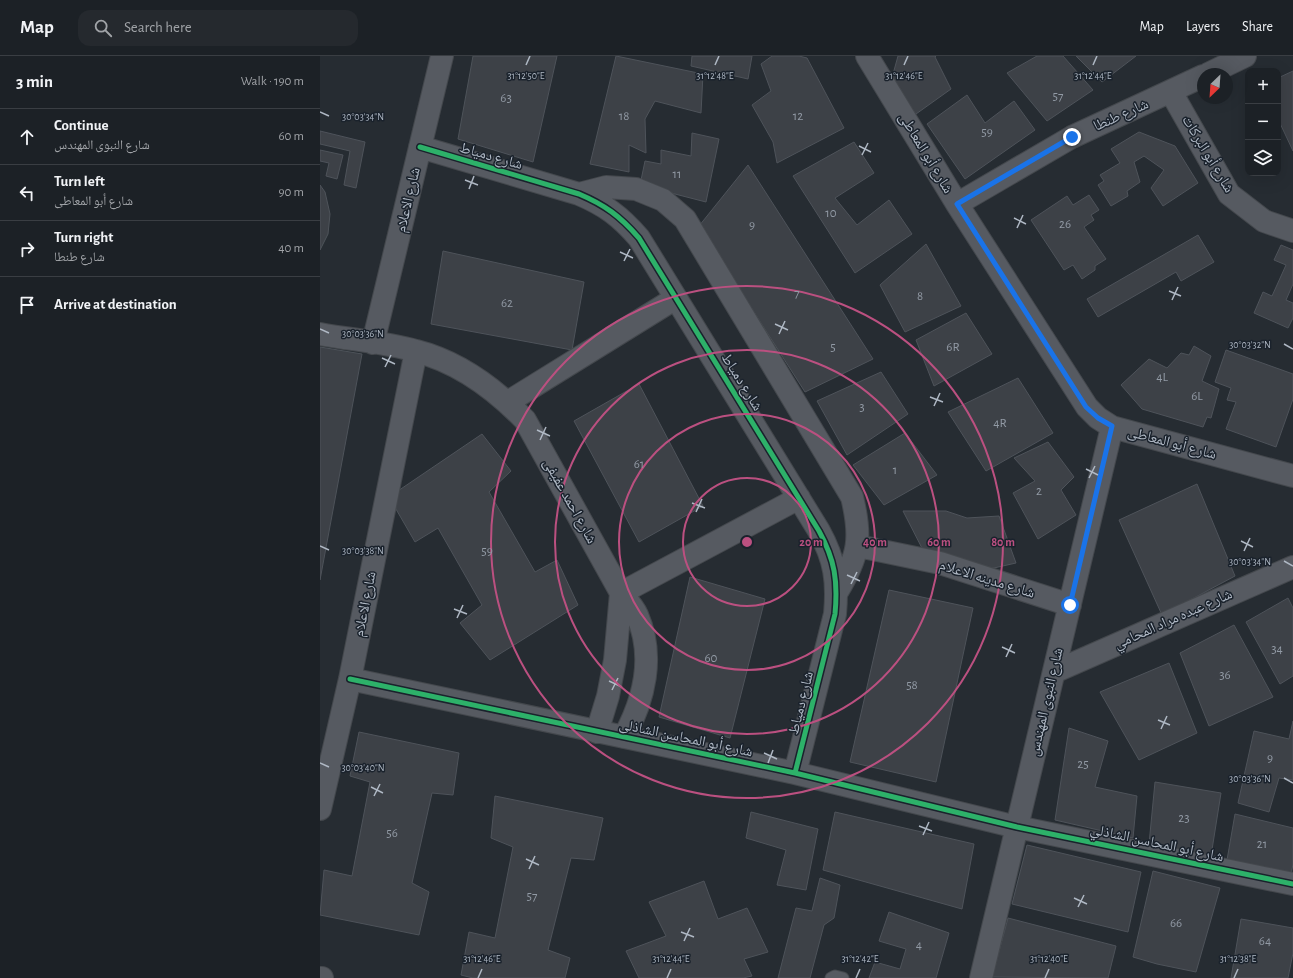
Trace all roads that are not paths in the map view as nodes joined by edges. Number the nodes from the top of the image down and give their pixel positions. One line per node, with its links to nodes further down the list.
1 (442, 56): 7 (street, شارع الاعلام)
2 (867, 56): 9 (street, شارع أبو المعاطى)
3 (1245, 56): 4 (street)
4 (1220, 68)
5 (1197, 79): 6 (street, شارع طنطا)
6 (1171, 92): 9 (street, شارع طنطا); 10 (street, شارع أبو البركات)
7 (420, 148): 8 (street, شارع دمياط); 13 (street, شارع الاعلام)
8 (579, 194): 11 (street, شارع دمياط); 19 (street, شارع دمياط)
9 (957, 204): 16 (street, شارع أبو المعاطى)
10 (1293, 231)
11 (676, 298): 15 (street); 18 (street, شارع دمياط)
12 (320, 334): 13 (street, شارع احمد عفيفى)
13 (373, 343): 14 (street, شارع احمد عفيفى)
14 (416, 351): 15 (street, شارع احمد عفيفى); 25 (street, شارع الاعلام)
15 (508, 402): 22 (street, شارع احمد عفيفى)
16 (1112, 426): 17 (street, شارع أبو المعاطى); 23 (street, شارع النبوى المهندس)
17 (1293, 476)
18 (799, 498): 21 (street, شارع دمياط); 22 (street)
19 (858, 546): 21 (street, شارع دمياط); 23 (street, شارع مدينه الاعلام)
20 (1293, 567): 24 (street, شارع عبده مراد المحامي)
21 (837, 592): 28 (street, شارع دمياط)
22 (622, 593): 26 (street); 27 (street, شارع احمد عفيفى)
23 (1070, 605): 24 (street, شارع النبوى المهندس)
24 (1054, 672): 30 (street, شارع النبوى المهندس)
25 (350, 679): 26 (street, شارع أبو المحاسن الشاذلى); 29 (street, شارع الاعلام)
26 (597, 732): 27 (street, شارع أبو المحاسن الشاذلى)
27 (624, 737): 28 (street, شارع أبو المحاسن الشاذلى)
28 (795, 773): 30 (street, شارع أبو المحاسن الشاذلى)
29 (320, 809)
30 (1017, 827): 31 (street, شارع أبو المحاسن الشاذلي); 34 (street, شارع النبوى المهندس)
31 (1293, 884)
32 (831, 978): 33 (lane)
33 (843, 978)
34 (981, 978)

